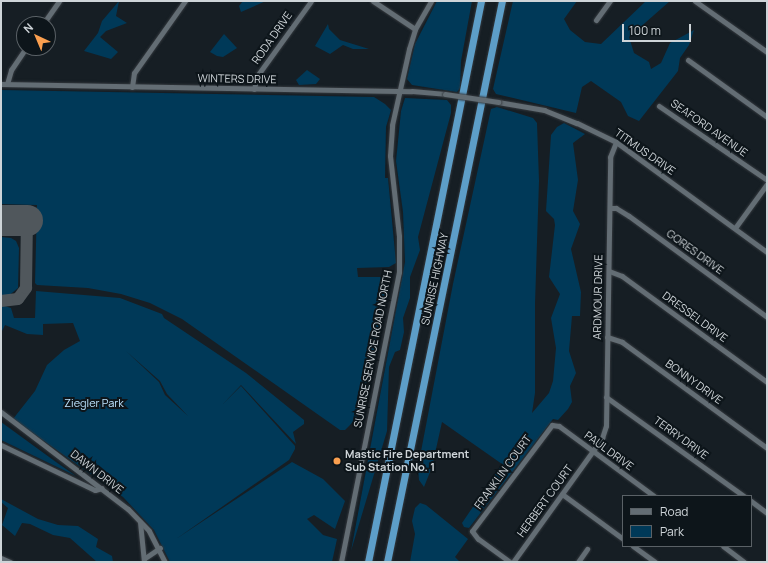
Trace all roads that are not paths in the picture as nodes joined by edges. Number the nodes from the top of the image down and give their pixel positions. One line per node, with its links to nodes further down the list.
1 (59, 1): 10 (street)
2 (185, 1): 18 (street)
3 (311, 1): 19 (street, RODA DRIVE)
4 (373, 1): 12 (street)
5 (430, 1): 12 (street, SUNRISE SERVICE ROAD NORTH)
6 (481, 1): 57 (highway, SUNRISE HIGHWAY)
7 (502, 1): 58 (highway, SUNRISE HIGHWAY)
8 (610, 1): 11 (street)
9 (695, 1): 13 (street)
10 (49, 16)
11 (596, 20)
12 (415, 29): 20 (street, SUNRISE SERVICE ROAD NORTH)
13 (767, 52)
14 (21, 56): 17 (street)
15 (688, 60): 23 (street)
16 (1, 84): 17 (street, WINTERS DRIVE)
17 (7, 84): 18 (street, WINTERS DRIVE)
18 (132, 87): 19 (street, WINTERS DRIVE)
19 (254, 89): 20 (street, WINTERS DRIVE)
20 (399, 92): 21 (street, WINTERS DRIVE, bridge); 56 (street, SUNRISE SERVICE ROAD NORTH)
21 (472, 98): 24 (street, TITMUS DRIVE, bridge)
22 (659, 106): 25 (street, SEAFORD AVENUE)
23 (767, 117)
24 (616, 142): 27 (street, ARDMOUR DRIVE); 28 (street, TITMUS DRIVE)
25 (767, 180)
26 (767, 184): 28 (street)
27 (610, 208): 30 (street, ARDMOUR DRIVE); 31 (street, GORES DRIVE)
28 (735, 228): 29 (street, TITMUS DRIVE)
29 (767, 252)
30 (609, 272): 32 (street, ARDMOUR DRIVE); 33 (street, DRESSEL DRIVE)
31 (767, 317)
32 (607, 337): 34 (street, ARDMOUR DRIVE); 38 (street, BONNY DRIVE)
33 (767, 382)
34 (606, 397): 39 (street, ARDMOUR DRIVE); 43 (street, TERRY DRIVE)
35 (1, 412): 40 (street, DAWN DRIVE)
36 (552, 425): 39 (street, PAUL DRIVE); 59 (street, FRANKLIN COURT)
37 (1, 445): 40 (street)
38 (767, 448)
39 (593, 451): 41 (street, HERBERT COURT); 42 (street, PAUL DRIVE)
40 (102, 488): 46 (street, DAWN DRIVE)
41 (562, 494): 47 (street); 60 (street, HERBERT COURT)
42 (653, 495)
43 (743, 495)
44 (752, 502): 45 (street)
45 (767, 513)
46 (140, 522): 50 (street, DAWN DRIVE); 53 (street)
47 (622, 538)
48 (634, 547): 62 (street)
49 (723, 547): 63 (street)
50 (160, 548): 53 (street); 55 (street, DAWN DRIVE)
51 (587, 549): 61 (street)
52 (1, 558): 54 (street)
53 (144, 560)
54 (10, 562)
55 (165, 562)
56 (341, 562)
57 (368, 562)
58 (387, 562)
59 (510, 562)
60 (513, 562)
61 (578, 562)
62 (655, 562)
63 (744, 562)

